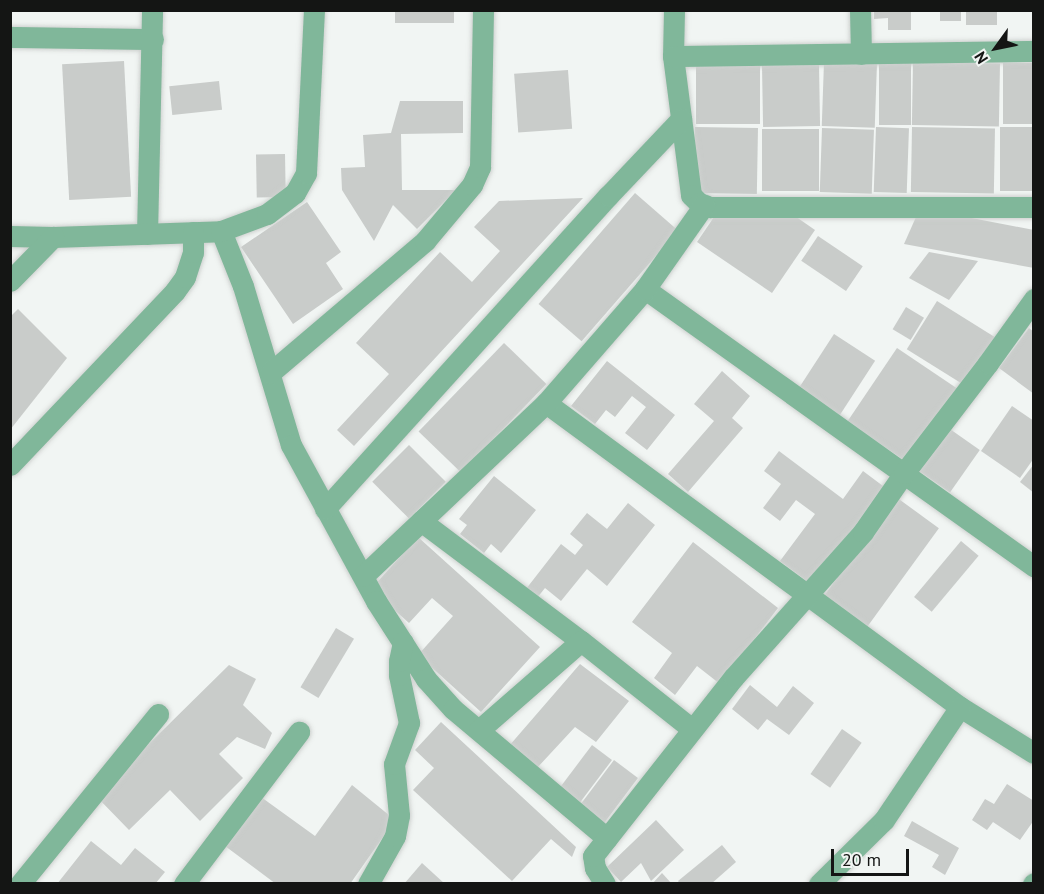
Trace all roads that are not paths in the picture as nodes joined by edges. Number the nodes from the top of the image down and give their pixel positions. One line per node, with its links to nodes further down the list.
1 (152, 10): 7 (street)
2 (314, 10): 14 (street)
3 (483, 10): 22 (street)
4 (674, 10): 10 (street)
5 (860, 10): 9 (street)
6 (10, 37): 7 (street)
7 (153, 39): 16 (street)
8 (1034, 51): 9 (street)
9 (861, 54): 10 (street)
10 (672, 56): 11 (street)
11 (681, 119): 12 (street); 26 (street)
12 (704, 205): 13 (street); 20 (street)
13 (1034, 207)
14 (221, 231): 15 (street); 22 (street)
15 (193, 232): 16 (street); 24 (street)
16 (147, 234): 18 (street)
17 (10, 236): 18 (street)
18 (53, 237): 19 (street)
19 (10, 281)
20 (645, 289): 23 (street); 25 (street)
21 (1034, 299): 25 (street)
22 (270, 373): 26 (street)
23 (546, 404): 27 (street); 30 (street)
24 (10, 465)
25 (904, 472): 28 (street); 30 (street)
26 (326, 509): 29 (street)
27 (421, 521): 29 (street); 31 (street)
28 (1034, 566)
29 (363, 576): 32 (street)
30 (807, 595): 33 (street); 35 (street)
31 (581, 640): 35 (street); 36 (street)
32 (403, 642): 36 (street); 42 (street)
33 (960, 707): 38 (street); 44 (street)
34 (158, 714): 40 (street)
35 (692, 729): 39 (street)
36 (478, 730): 39 (street)
37 (298, 732): 41 (street)
38 (1034, 753)
39 (607, 838): 43 (street)
40 (20, 884)
41 (184, 884)
42 (368, 884)
43 (605, 884)
44 (819, 884)

